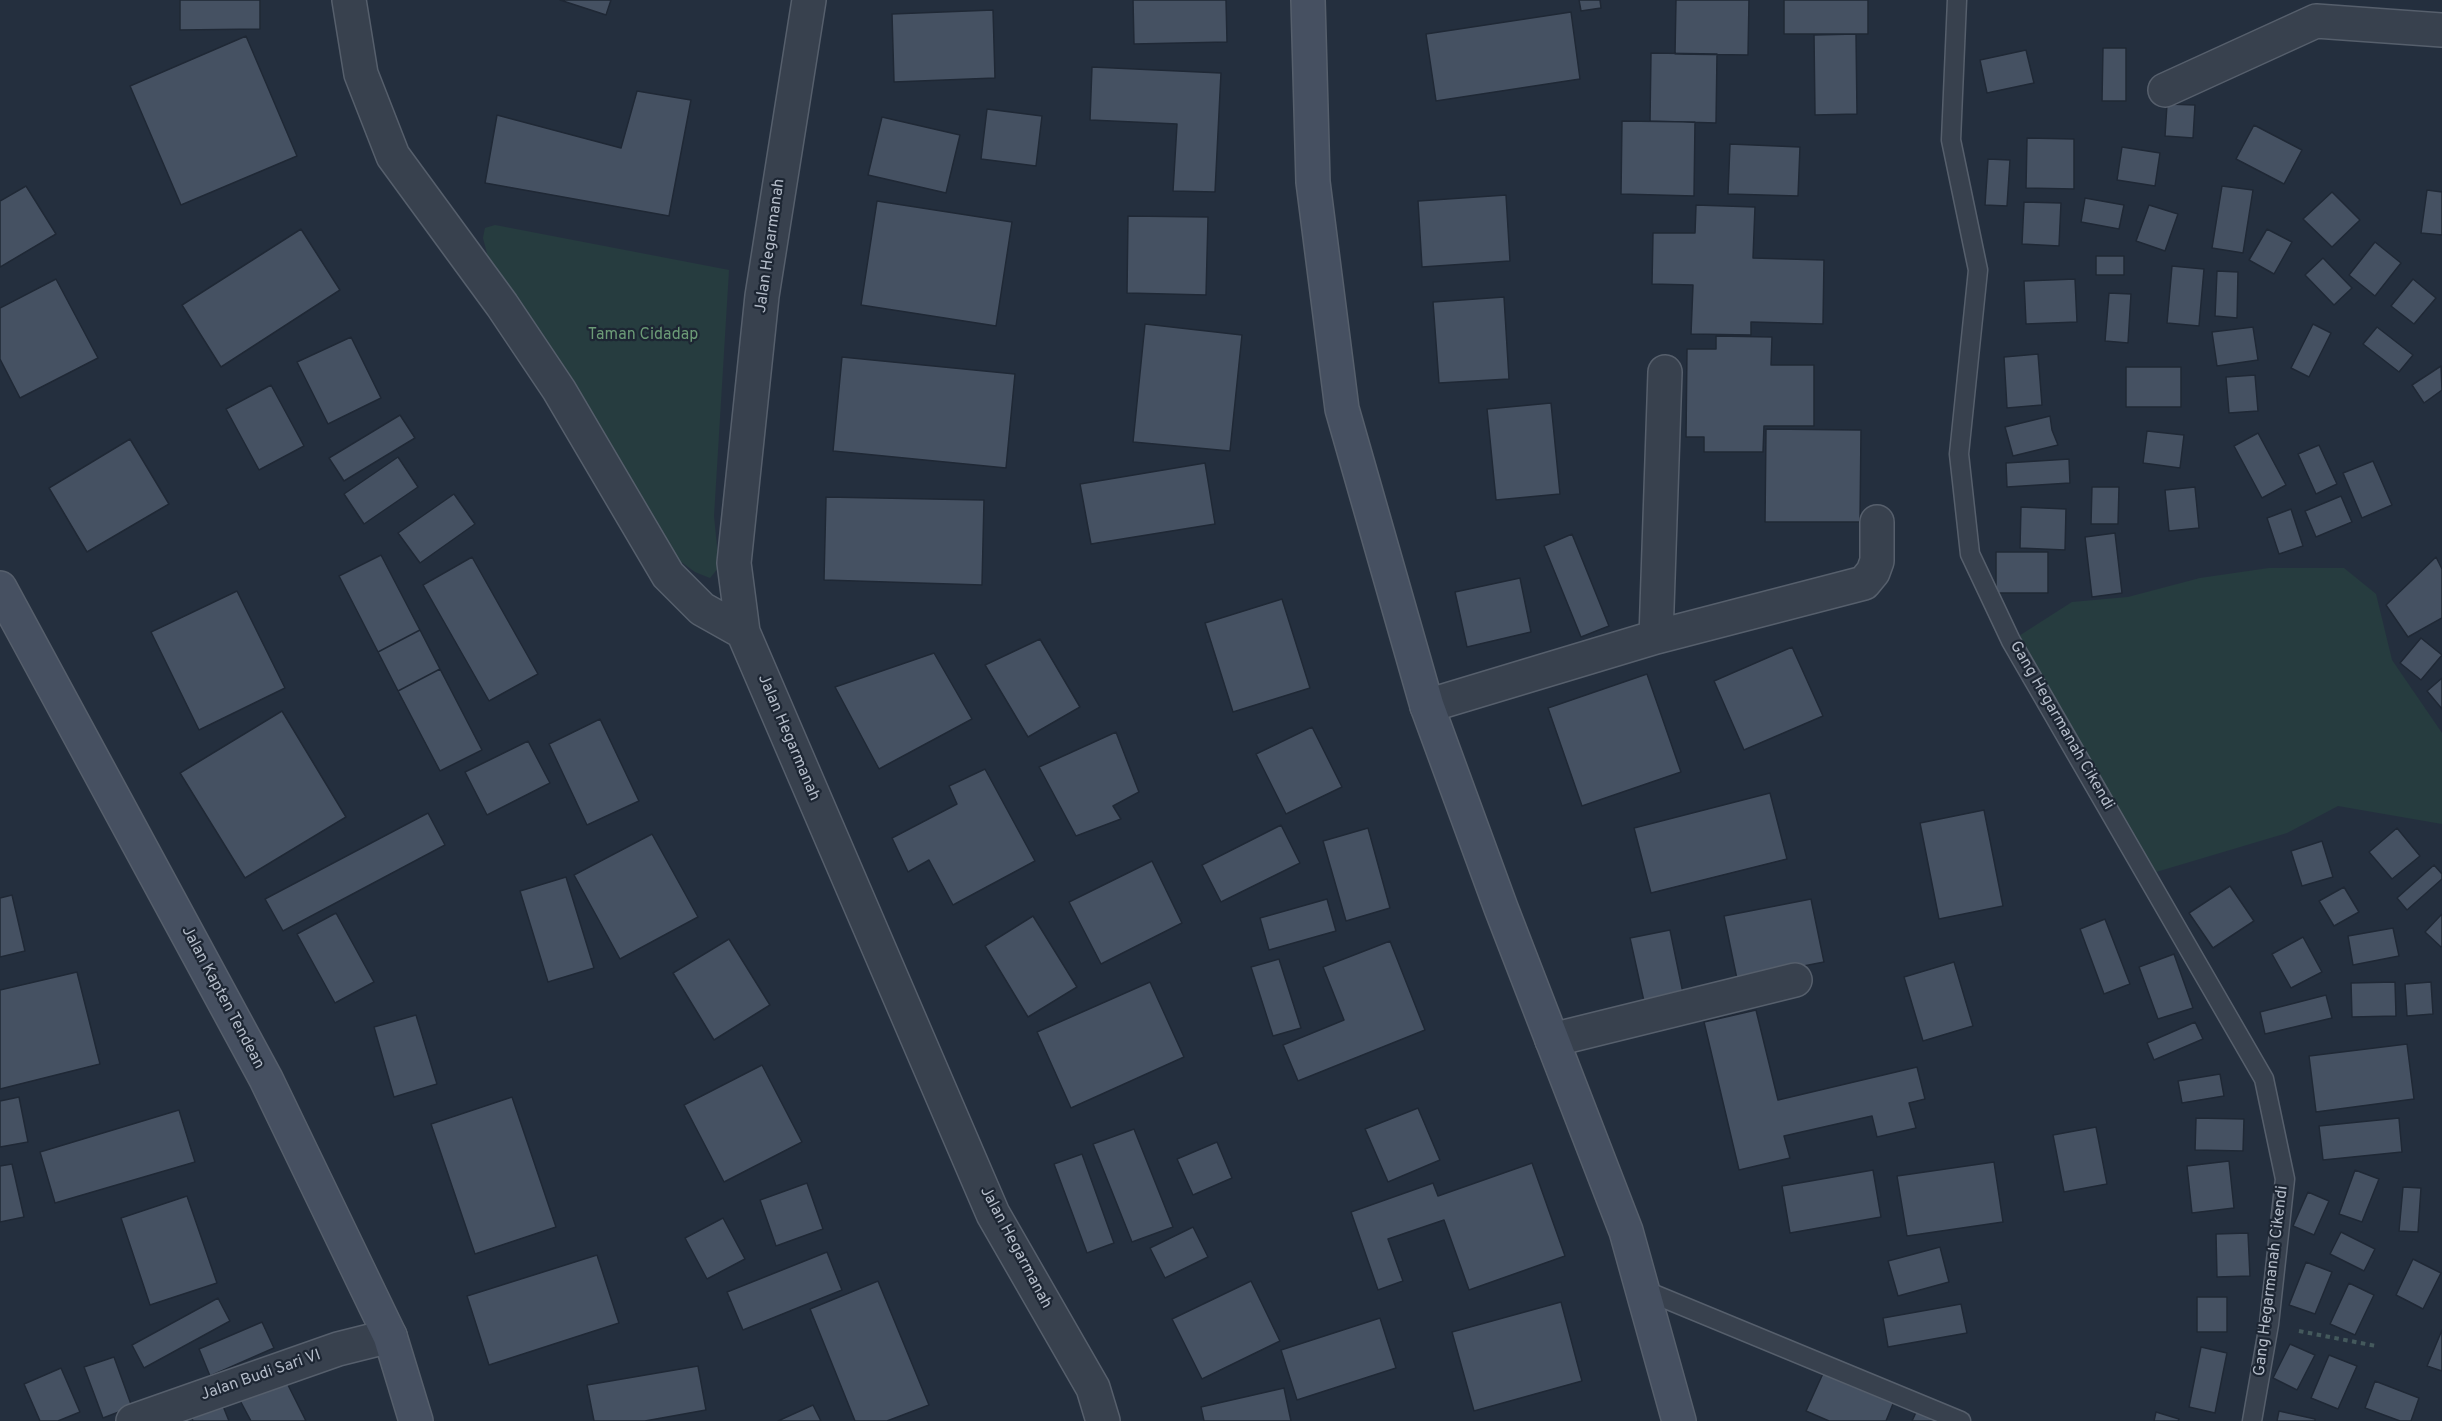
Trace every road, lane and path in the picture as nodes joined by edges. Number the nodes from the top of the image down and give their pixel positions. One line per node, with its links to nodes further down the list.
1 (349, 0): 10 (street)
2 (809, 0): 10 (street, Jalan Hegarmanah)
3 (1308, 0): 12 (street)
4 (1957, 0): 16 (lane, Gang Hegarmanah Cikendi)
5 (2442, 30): 6 (street)
6 (2165, 90)
7 (1665, 372): 11 (street)
8 (1877, 522): 11 (street)
9 (0, 588): 17 (street, Jalan Kapten Tendean)
10 (743, 632): 21 (street, Jalan Hegarmanah)
11 (1656, 637): 12 (street)
12 (1426, 706): 14 (street)
13 (1795, 980): 14 (street)
14 (1552, 1040): 15 (street)
15 (1644, 1290): 22 (street); 23 (lane)
16 (2269, 1324): 18 (path); 24 (lane, Gang Hegarmanah Cikendi)
17 (390, 1336): 19 (street, Jalan Budi Sari VI); 20 (street, Jalan Kapten Tendean)
18 (2376, 1346)
19 (133, 1421)
20 (416, 1421)
21 (1103, 1421)
22 (1679, 1421)
23 (1961, 1421)
24 (2252, 1421)

